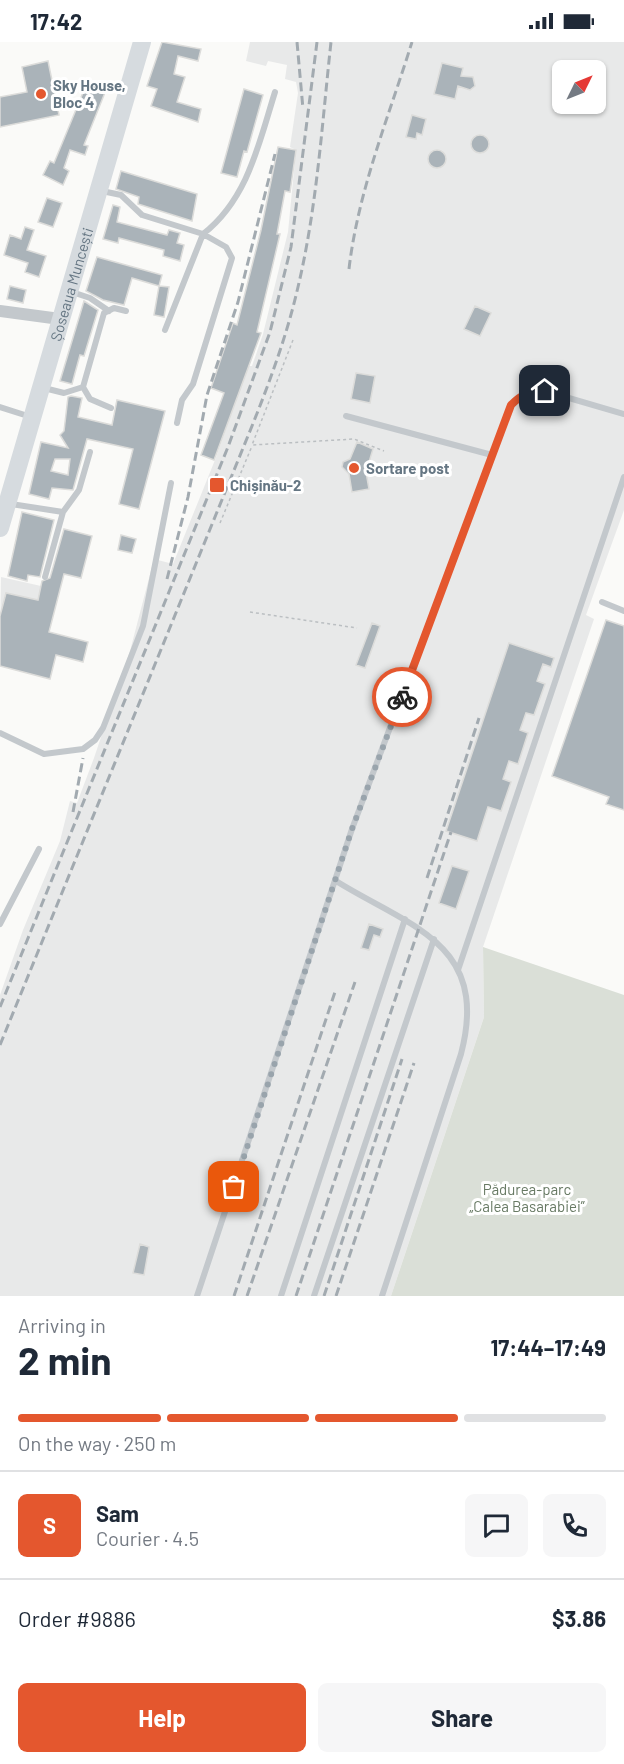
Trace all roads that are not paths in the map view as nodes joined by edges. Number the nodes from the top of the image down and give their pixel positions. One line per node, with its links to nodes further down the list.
1 (142, 42): 3 (main road, Șoseaua Muncești)
2 (274, 92): 4 (lane)
3 (98, 190): 4 (lane); 5 (main road, Șoseaua Muncești)
4 (203, 234): 10 (lane); 18 (lane)
5 (68, 291): 7 (lane); 9 (main road, Șoseaua Muncești)
6 (0, 311): 9 (street)
7 (110, 311): 8 (lane); 12 (lane)
8 (126, 311)
9 (60, 319): 11 (main road, Șoseaua Muncești)
10 (165, 330)
11 (40, 387): 12 (lane); 16 (main road, Șoseaua Muncești)
12 (83, 387): 14 (lane)
13 (0, 407): 16 (lane)
14 (111, 408)
15 (624, 414): 20 (lane)
16 (32, 417): 23 (main road, Șoseaua Muncești)
17 (346, 417): 20 (lane)
18 (177, 423)
19 (90, 452): 24 (lane)
20 (492, 455): 31 (lane)
21 (624, 477): 35 (lane)
22 (171, 483): 29 (lane)
23 (7, 503): 24 (lane); 25 (main road, Șoseaua Muncești)
24 (63, 512): 26 (lane)
25 (0, 528)
26 (45, 577)
27 (602, 602): 28 (lane)
28 (624, 611)
29 (0, 733)
30 (39, 849): 33 (lane)
31 (336, 882): 32 (lane); 36 (lane)
32 (405, 919): 34 (lane); 37 (lane)
33 (0, 924)
34 (434, 939): 35 (lane); 38 (lane)
35 (458, 970): 39 (lane)
36 (198, 1296)
37 (281, 1296)
38 (314, 1296)
39 (382, 1296)

